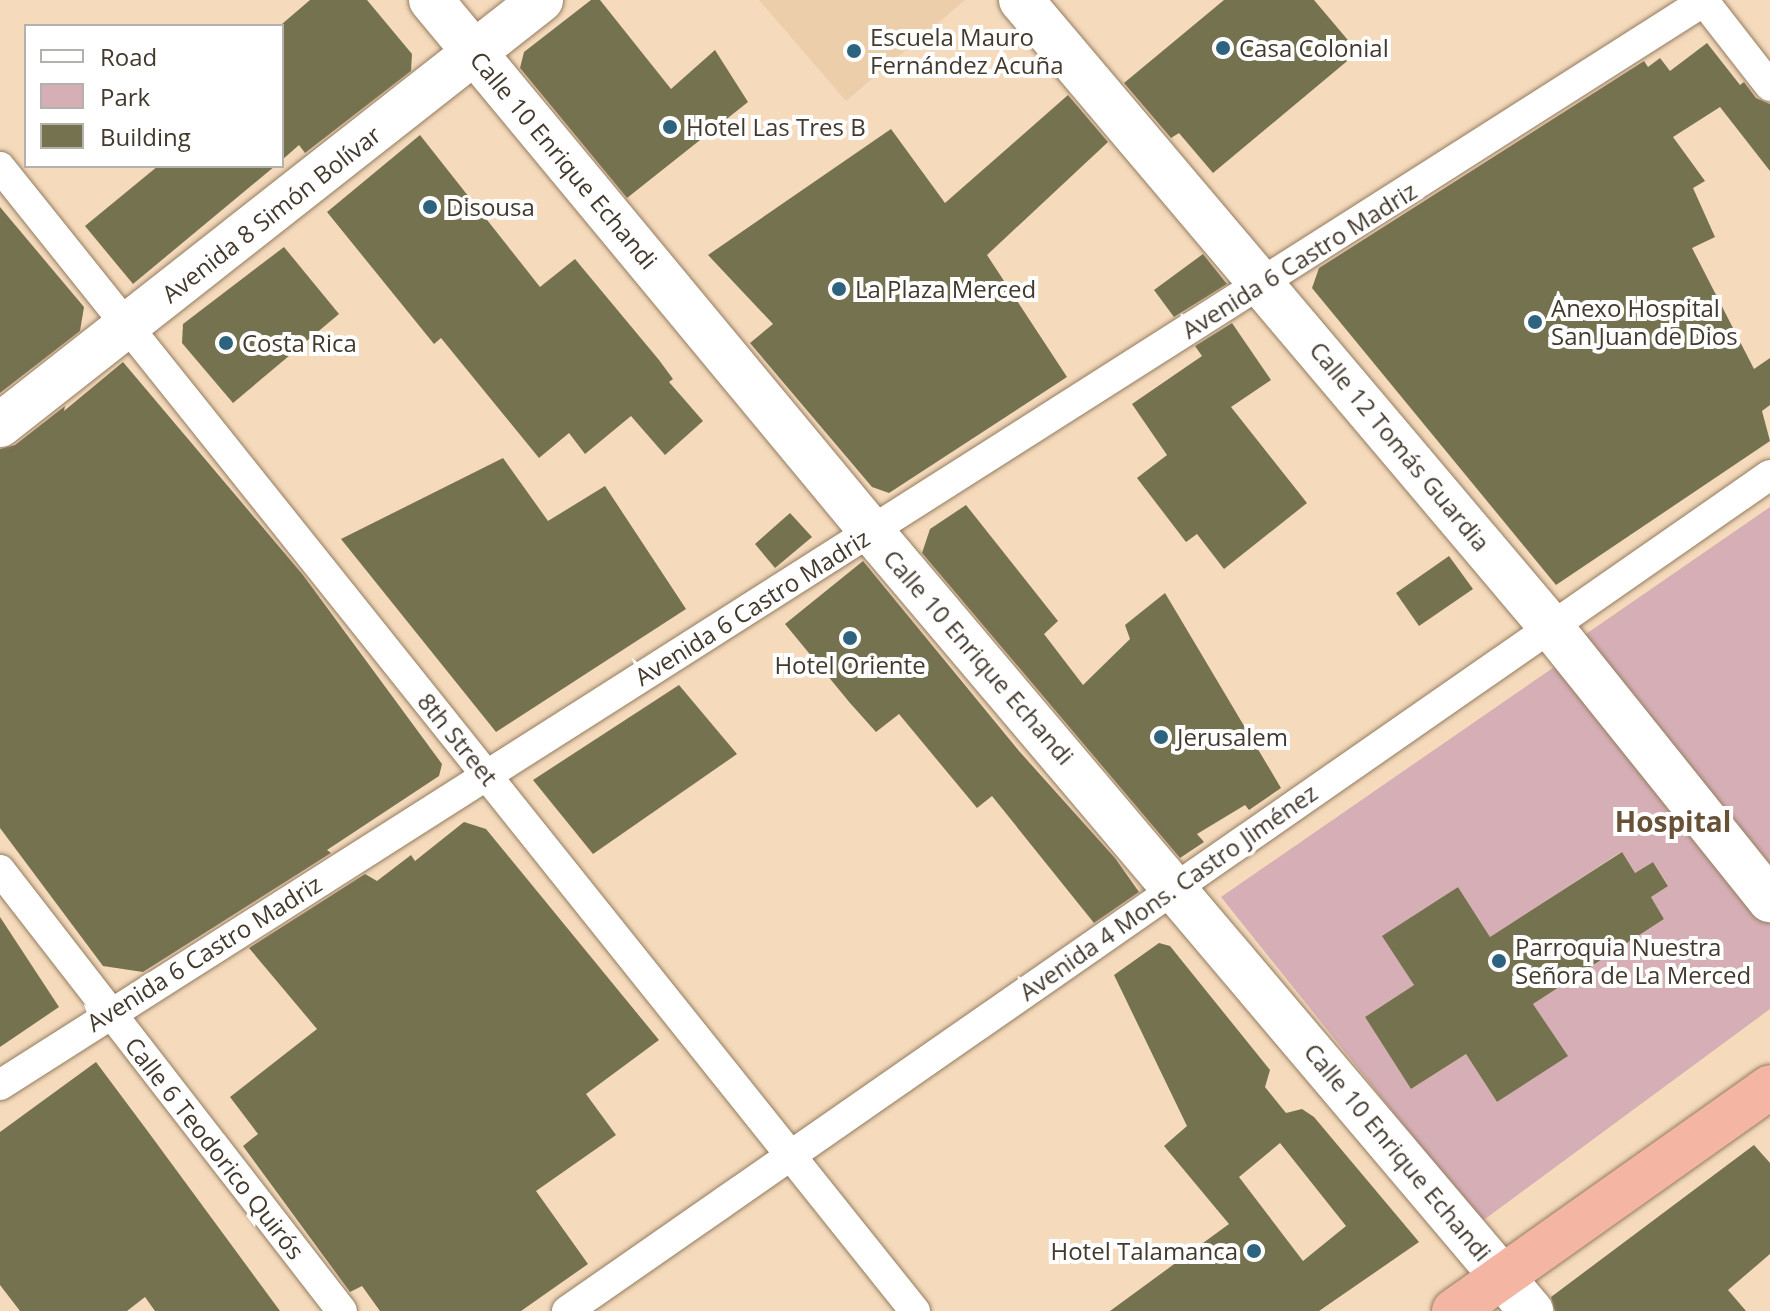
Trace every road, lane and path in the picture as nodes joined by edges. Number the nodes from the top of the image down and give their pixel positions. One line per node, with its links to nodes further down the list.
1 (431, 0): 5 (street, Calle 10 Enrique Echandi)
2 (541, 0): 5 (street, Avenida 8 Simón Bolívar)
3 (1021, 0): 8 (street, Calle 12 Tomás Guardia)
4 (1704, 0): 6 (street); 8 (street, Avenida 6 Castro Madriz)
5 (475, 53): 9 (street, Avenida 8 Simón Bolívar); 12 (street, Calle 10 Enrique Echandi)
6 (1770, 86)
7 (0, 167): 9 (street, 8th Street)
8 (1264, 282): 12 (street, Avenida 6 Castro Madriz); 13 (street, Calle 12 Tomás Guardia)
9 (128, 327): 10 (street, Avenida 8 Simón Bolívar); 14 (street, 8th Street)
10 (0, 425)
11 (1770, 475): 13 (street, Avenida 4 Mons. Castro Jiménez)
12 (871, 531): 14 (street, Avenida 6 Castro Madriz); 16 (street, Calle 10 Enrique Echandi)
13 (1551, 627): 16 (street, Avenida 4 Mons. Castro Jiménez); 17 (street, Calle 12 Tomás Guardia)
14 (486, 775): 18 (street, Avenida 6 Castro Madriz); 21 (street, 8th Street)
15 (0, 870): 18 (street, Calle 6 Teodorico Quirós)
16 (1175, 885): 21 (street, Avenida 4 Mons. Castro Jiménez); 22 (street, Calle 10 Enrique Echandi)
17 (1770, 900)
18 (109, 1012): 19 (street, Avenida 6 Castro Madriz); 23 (street, Calle 6 Teodorico Quirós)
19 (0, 1085)
20 (1770, 1087): 22 (highway)
21 (792, 1156): 24 (street, Avenida 4 Mons. Castro Jiménez); 25 (street, 8th Street)
22 (1503, 1277): 26 (highway); 27 (street, Calle 10 Enrique Echandi)
23 (342, 1311)
24 (567, 1311)
25 (915, 1311)
26 (1454, 1311)
27 (1531, 1311)

